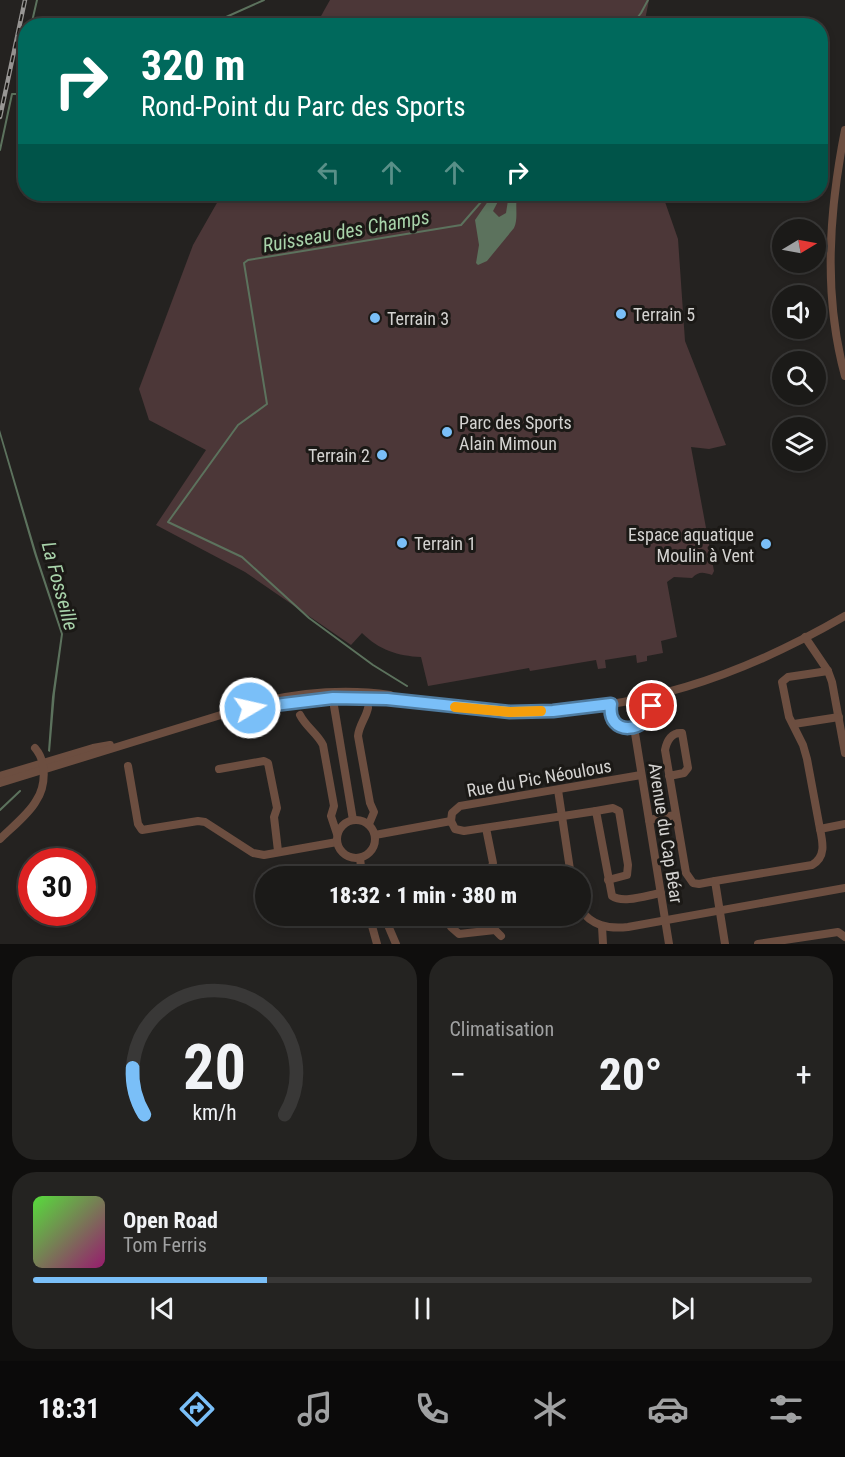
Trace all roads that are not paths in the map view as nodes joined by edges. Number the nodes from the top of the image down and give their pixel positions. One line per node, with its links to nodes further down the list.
1 (845, 130): 2 (street)
2 (845, 376)
3 (845, 616): 4 (street)
4 (805, 638): 5 (street); 7 (street)
5 (828, 671): 9 (street); 13 (street)
6 (332, 695): 8 (street); 16 (street); 29 (street)
7 (651, 697): 8 (street); 14 (street)
8 (611, 704): 14 (street)
9 (841, 707): 12 (street)
10 (368, 708): 32 (street)
11 (300, 715): 37 (street)
12 (839, 717): 13 (street); 15 (street)
13 (794, 724): 35 (street)
14 (633, 727): 20 (street, Avenue du Cap Béar)
15 (845, 753)
16 (44, 766): 18 (street); 18 (street); 24 (street)
17 (128, 766): 39 (street)
18 (34, 769): 21 (street); 23 (street); 24 (street)
19 (219, 769): 39 (street)
20 (641, 775): 25 (street, Rue du Pic Néoulous); 30 (street, Avenue du Cap Béar)
21 (0, 776)
22 (669, 776): 22 (street); 28 (street)
23 (0, 783)
24 (41, 788): 38 (street)
25 (558, 790): 27 (street); 31 (street, Rue du Pic Néoulous)
26 (596, 811): 27 (street, Rue du Pic Néoulous); 44 (street); 44 (street)
27 (562, 815): 34 (street, Rue du Pic Néoulous); 43 (street)
28 (675, 815): 30 (street); 45 (street)
29 (354, 820): 32 (street); 37 (street)
30 (649, 820): 47 (street, Avenue du Cap Béar)
31 (452, 821): 34 (street, Rue du Pic Néoulous); 36 (street, Rue du Pic Néoulous)
32 (369, 824): 36 (street)
33 (845, 824): 35 (street)
34 (486, 828): 42 (street)
35 (820, 829): 45 (street)
36 (375, 834): 40 (street)
37 (337, 838): 39 (street); 40 (street)
38 (0, 839)
39 (278, 851)
40 (360, 858): 41 (street)
41 (361, 866)
42 (492, 866)
43 (570, 866)
44 (608, 880): 47 (street)
45 (715, 881): 48 (street)
46 (845, 888): 48 (street)
47 (661, 893): 50 (street, Avenue du Cap Béar)
48 (720, 911): 50 (street); 62 (street)
49 (591, 920): 54 (street)
50 (665, 921): 54 (street); 61 (street, Avenue du Cap Béar)
51 (372, 926): 58 (street)
52 (388, 926): 59 (street)
53 (451, 926): 55 (street)
54 (602, 926): 60 (street)
55 (501, 936)
56 (845, 937): 57 (street)
57 (804, 941): 63 (street)
58 (377, 944)
59 (396, 944)
60 (603, 944)
61 (669, 944)
62 (725, 944)
63 (758, 944)

